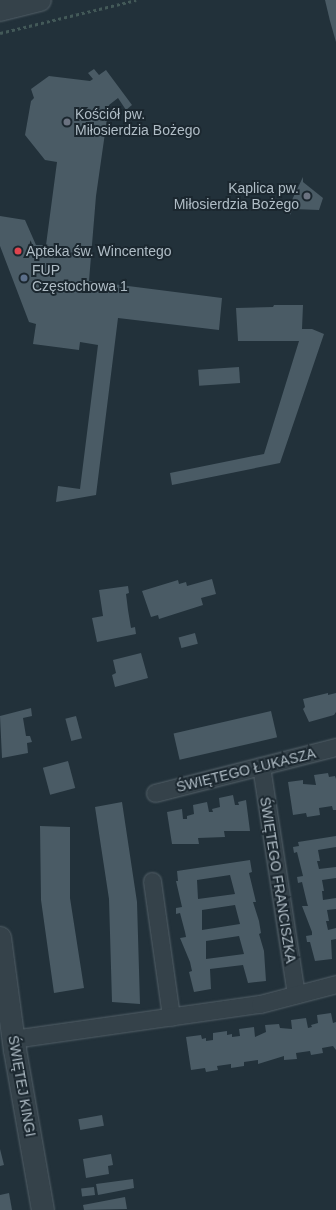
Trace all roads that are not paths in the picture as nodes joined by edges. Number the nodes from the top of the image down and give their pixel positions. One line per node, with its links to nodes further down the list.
1 (40, 0): 2 (street)
2 (0, 10)
3 (336, 747): 4 (street, ŚWIĘTEGO ŁUKASZA)
4 (261, 766): 5 (street, ŚWIĘTEGO ŁUKASZA); 9 (street, ŚWIĘTEGO FRANCISZKA)
5 (155, 793)
6 (152, 881): 10 (street)
7 (0, 938): 11 (street, ŚWIĘTEJ KINGI)
8 (336, 984): 9 (street)
9 (296, 994): 10 (street)
10 (171, 1017): 11 (street)
11 (13, 1039): 12 (street, ŚWIĘTEJ KINGI)
12 (43, 1210)

